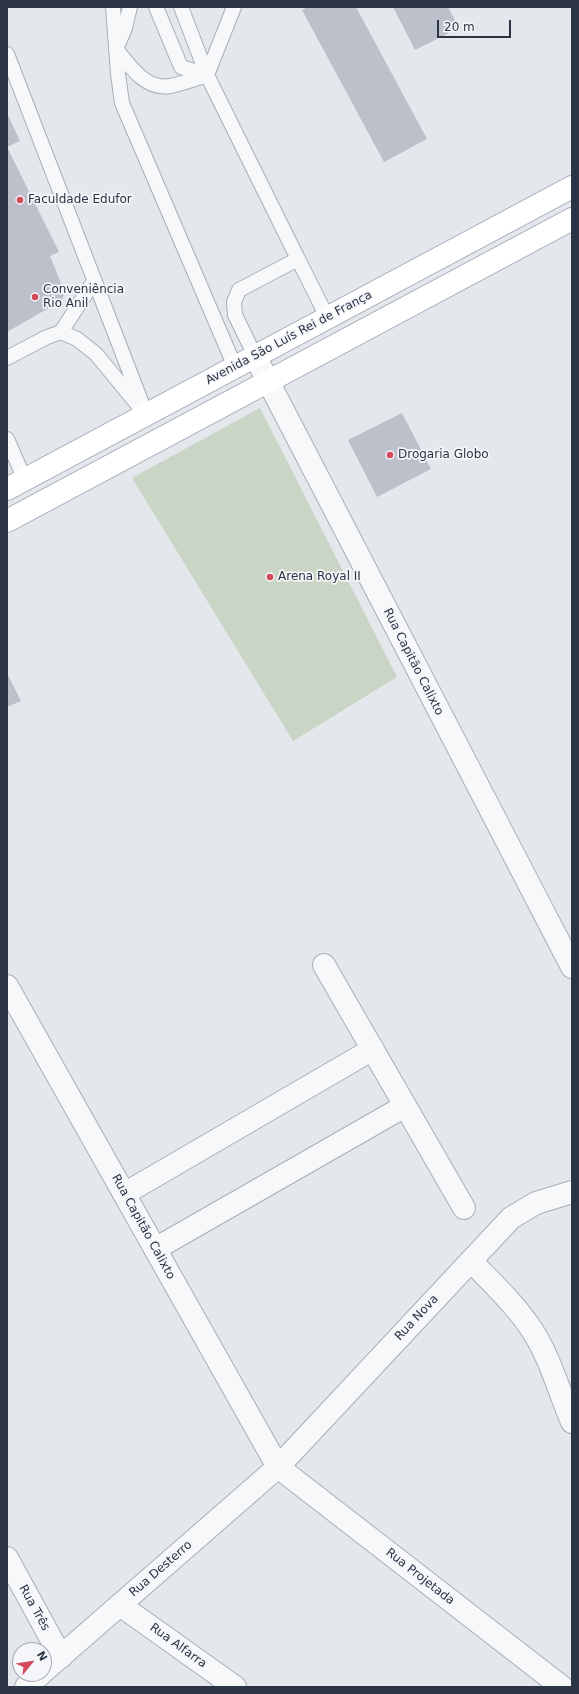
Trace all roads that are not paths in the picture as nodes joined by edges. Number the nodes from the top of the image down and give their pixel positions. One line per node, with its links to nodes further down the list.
1 (113, 7): 6 (lane)
2 (130, 7): 6 (lane)
3 (156, 7): 8 (lane)
4 (181, 7): 8 (lane)
5 (234, 7): 8 (lane)
6 (116, 49): 8 (lane); 17 (lane)
7 (7, 54): 12 (lane)
8 (207, 75): 11 (lane)
9 (572, 187): 13 (main road, Avenida São Luís Rei de França)
10 (572, 219): 18 (main road)
11 (298, 259): 13 (lane); 15 (lane)
12 (94, 281): 14 (lane); 19 (lane)
13 (327, 317): 15 (main road, Avenida São Luís Rei de França)
14 (61, 332): 16 (lane); 19 (lane)
15 (254, 356): 17 (main road, Avenida São Luís Rei de França); 18 (street, Rua Capitão Calixto)
16 (7, 358)
17 (235, 367): 19 (main road, Avenida São Luís Rei de França)
18 (268, 381): 22 (main road); 24 (street, Rua Capitão Calixto)
19 (146, 414): 21 (main road, Avenida São Luís Rei de França)
20 (7, 439): 21 (lane)
21 (16, 485)
22 (7, 521)
23 (324, 965): 26 (street)
24 (572, 967)
25 (7, 986): 29 (street, Rua Capitão Calixto)
26 (373, 1049): 27 (street); 29 (street)
27 (405, 1106): 30 (street); 31 (street)
28 (572, 1192): 32 (street, Rua Nova)
29 (124, 1194): 31 (street, Rua Capitão Calixto)
30 (464, 1208)
31 (155, 1249): 34 (street, Rua Capitão Calixto)
32 (471, 1261): 33 (street); 34 (street, Rua Nova)
33 (572, 1422)
34 (278, 1467): 36 (street, Rua Desterro); 40 (street, Rua Projetada)
35 (7, 1558): 37 (street, Rua Três)
36 (120, 1605): 37 (street, Rua Desterro); 39 (street, Rua Alfarra)
37 (60, 1657): 38 (street, Rua Desterro)
38 (52, 1664)
39 (235, 1687)
40 (562, 1687)

